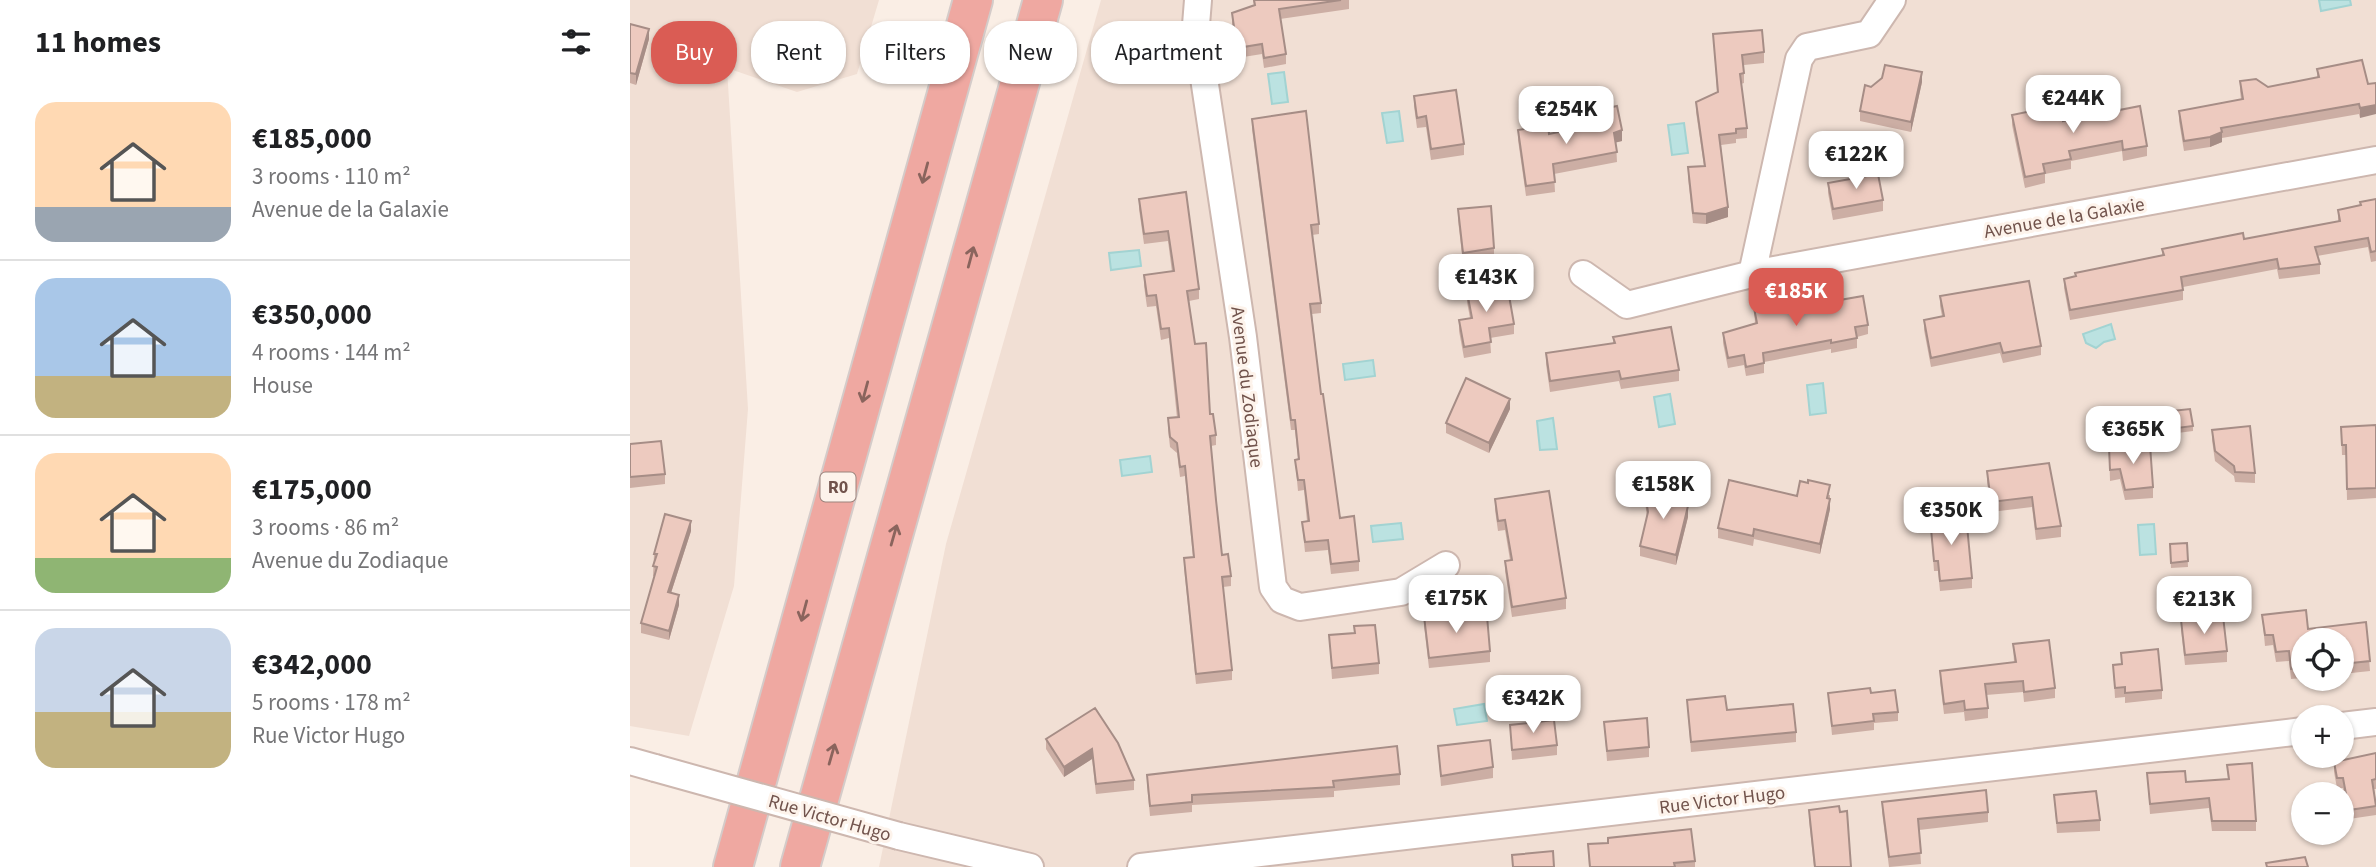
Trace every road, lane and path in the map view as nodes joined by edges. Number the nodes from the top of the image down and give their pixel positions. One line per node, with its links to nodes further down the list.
1 (973, 0): 13 (highway, R0, one-way to 13)
2 (1042, 0): 14 (highway, one-way to 2)
3 (1198, 0): 8 (street, Avenue du Zodiaque)
4 (1892, 0): 7 (street)
5 (2376, 160): 7 (street, Avenue de la Galaxie)
6 (1583, 274): 7 (street, Avenue de la Galaxie)
7 (1752, 274)
8 (1446, 565)
9 (2376, 722): 10 (street)
10 (2354, 725)
11 (2291, 732): 16 (street, Rue Victor Hugo)
12 (642, 764): 15 (street, Rue Victor Hugo, bridge)
13 (733, 867)
14 (800, 867)
15 (1030, 867)
16 (1141, 867)

